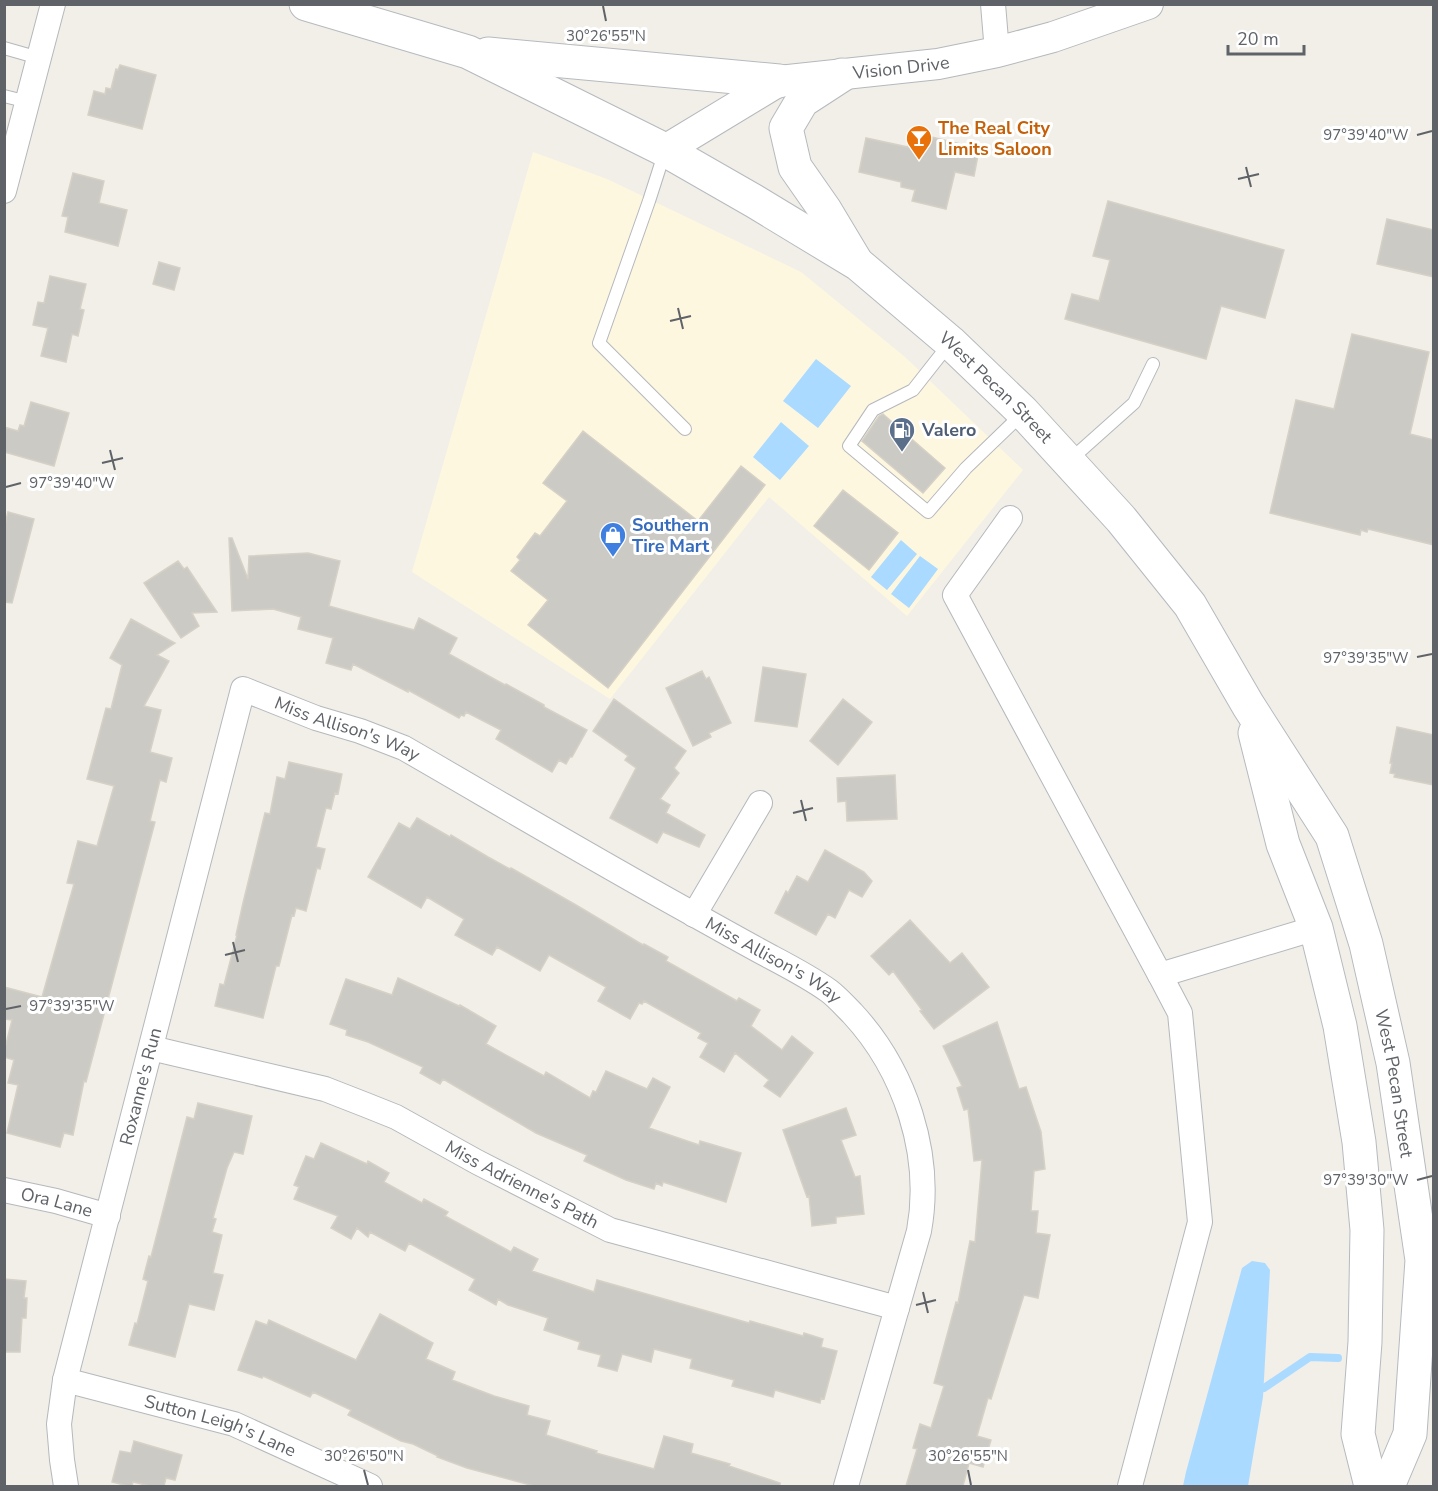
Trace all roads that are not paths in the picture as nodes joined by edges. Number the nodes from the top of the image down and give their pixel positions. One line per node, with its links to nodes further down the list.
1 (53, 4): 8 (street)
2 (993, 4): 7 (street)
3 (1148, 4): 7 (street, Vision Drive)
4 (323, 7): 6 (main road)
5 (4, 48): 8 (lane)
6 (468, 52): 10 (main road); 12 (main road, West Pecan Street)
7 (997, 52): 9 (street, Vision Drive)
8 (39, 58): 11 (street)
9 (842, 75): 10 (street, Vision Drive); 14 (main road)
10 (779, 81): 12 (street, Vision Drive)
11 (16, 99): 13 (street)
12 (665, 150): 14 (main road, West Pecan Street); 18 (lane)
13 (4, 191)
14 (858, 264): 15 (main road, West Pecan Street)
15 (950, 342): 17 (main road, West Pecan Street); 17 (lane)
16 (1153, 364): 19 (lane)
17 (1023, 412): 19 (main road, West Pecan Street)
18 (685, 429)
19 (1068, 462): 22 (main road, West Pecan Street)
20 (1010, 518): 26 (street)
21 (243, 689): 24 (street, Miss Allison's Way); 27 (street, Roxanne's Run)
22 (1248, 705): 25 (main road, West Pecan Street); 30 (main road, West Pecan Street)
23 (760, 802): 24 (street)
24 (694, 915): 31 (street, Miss Allison's Way)
25 (1316, 928): 26 (street); 37 (main road, West Pecan Street)
26 (1160, 975): 36 (street)
27 (151, 1048): 29 (street, Roxanne's Run); 31 (street, Miss Adrienne's Path)
28 (4, 1190): 29 (street, Ora Lane)
29 (108, 1216): 32 (street, Roxanne's Run)
30 (1428, 1257): 38 (main road, West Pecan Street)
31 (897, 1308): 35 (street, Miss Allison's Way)
32 (66, 1380): 33 (street, Roxanne's Run); 34 (street, Sutton Leigh's Lane)
33 (66, 1486)
34 (370, 1486)
35 (846, 1486)
36 (1130, 1486)
37 (1371, 1486)
38 (1388, 1486)

